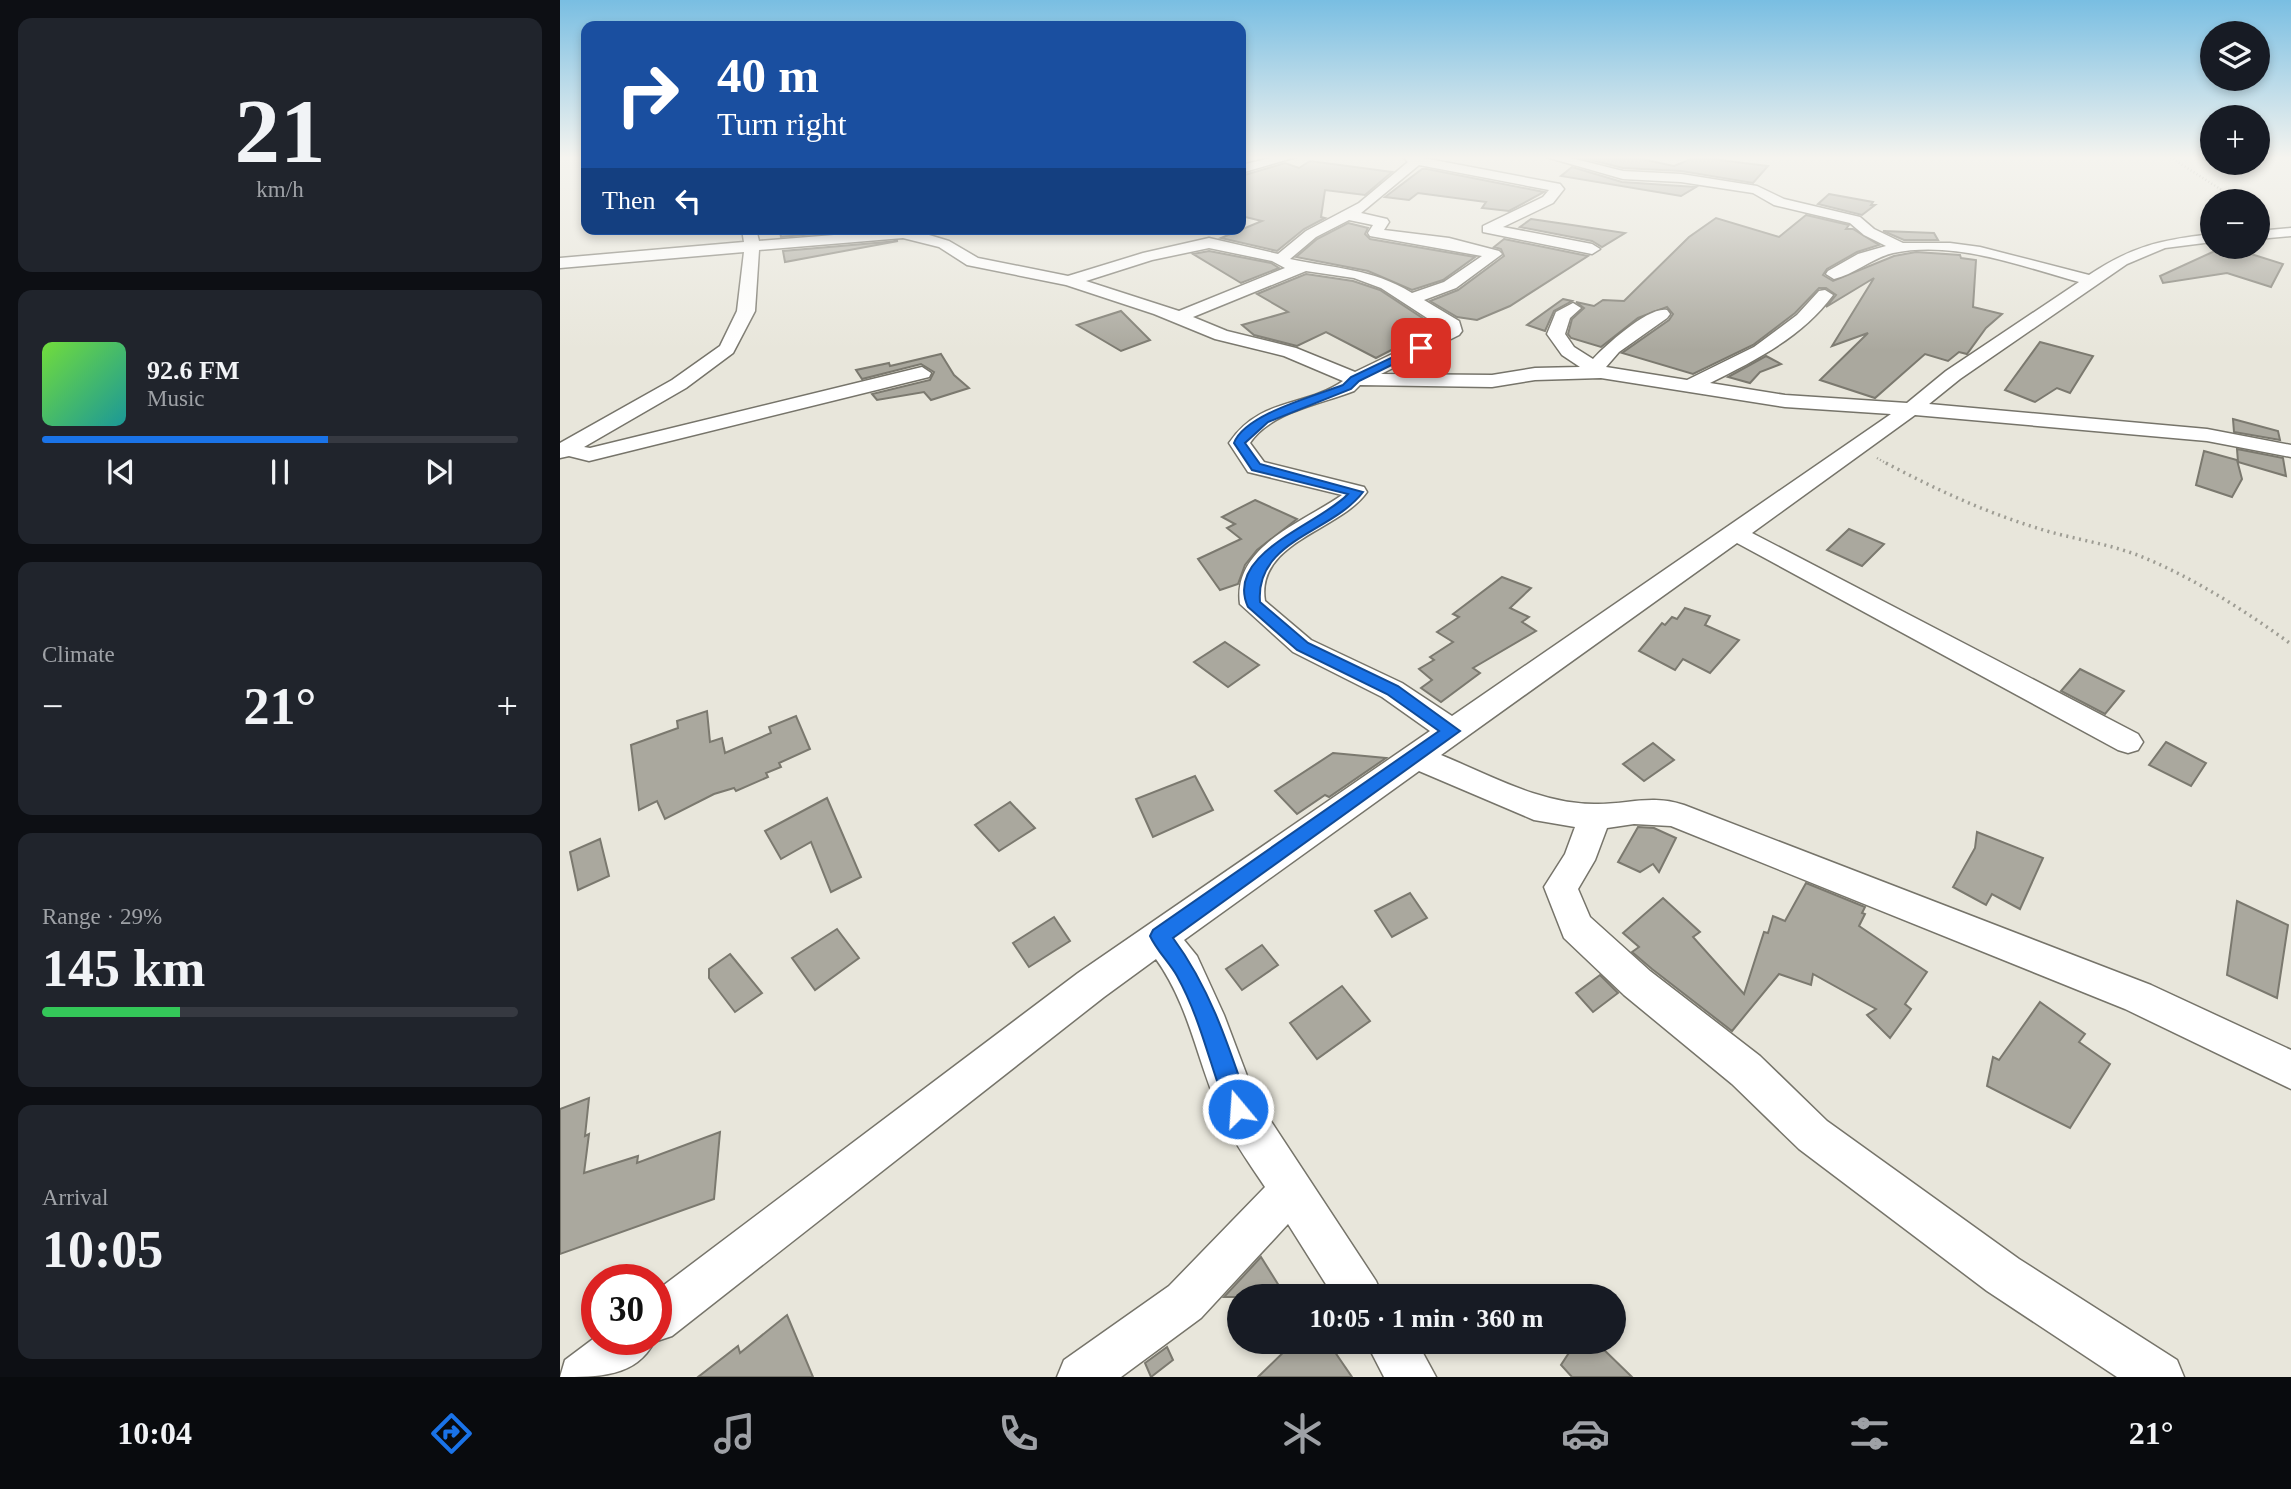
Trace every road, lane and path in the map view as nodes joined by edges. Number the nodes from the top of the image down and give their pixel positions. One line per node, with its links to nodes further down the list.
1 (1336, 221): 13 (street)
2 (1378, 221): 20 (street)
3 (1504, 221): 12 (street)
4 (1856, 221): 11 (street)
5 (2291, 232): 6 (street)
6 (2270, 234)
7 (812, 235): 9 (street)
8 (910, 235): 17 (street)
9 (750, 238): 14 (street); 30 (street)
10 (2200, 239): 18 (street)
11 (1901, 248): 16 (street); 18 (street)
12 (1592, 249)
13 (1279, 261): 15 (street); 17 (street)
14 (560, 263)
15 (1303, 267): 20 (street); 23 (street)
16 (1834, 274)
17 (1069, 281): 23 (street)
18 (2091, 281): 28 (street)
19 (1825, 295): 27 (street)
20 (1412, 299): 26 (street)
21 (1573, 308): 24 (street)
22 (1661, 314): 24 (street)
23 (1178, 318): 26 (street)
24 (1598, 370): 26 (street); 27 (street)
25 (922, 373): 30 (street)
26 (1355, 379): 34 (street)
27 (1692, 385): 28 (street)
28 (1910, 410): 29 (street); 31 (street)
29 (1854, 446): 32 (street); 33 (path)
30 (563, 450)
31 (2291, 450)
32 (1733, 531): 34 (street); 35 (street)
33 (2291, 644)
34 (1452, 731): 36 (street)
35 (2128, 742)
36 (1416, 757): 37 (street); 38 (street)
37 (1595, 817): 39 (street); 48 (street)
38 (1160, 936): 40 (street); 42 (street)
39 (2291, 1070)
40 (1291, 1190): 41 (street); 46 (street)
41 (1352, 1284)
42 (672, 1308)
43 (1397, 1354): 47 (street)
44 (611, 1355): 45 (street)
45 (582, 1377)
46 (1082, 1377)
47 (1412, 1377)
48 (2161, 1377)

